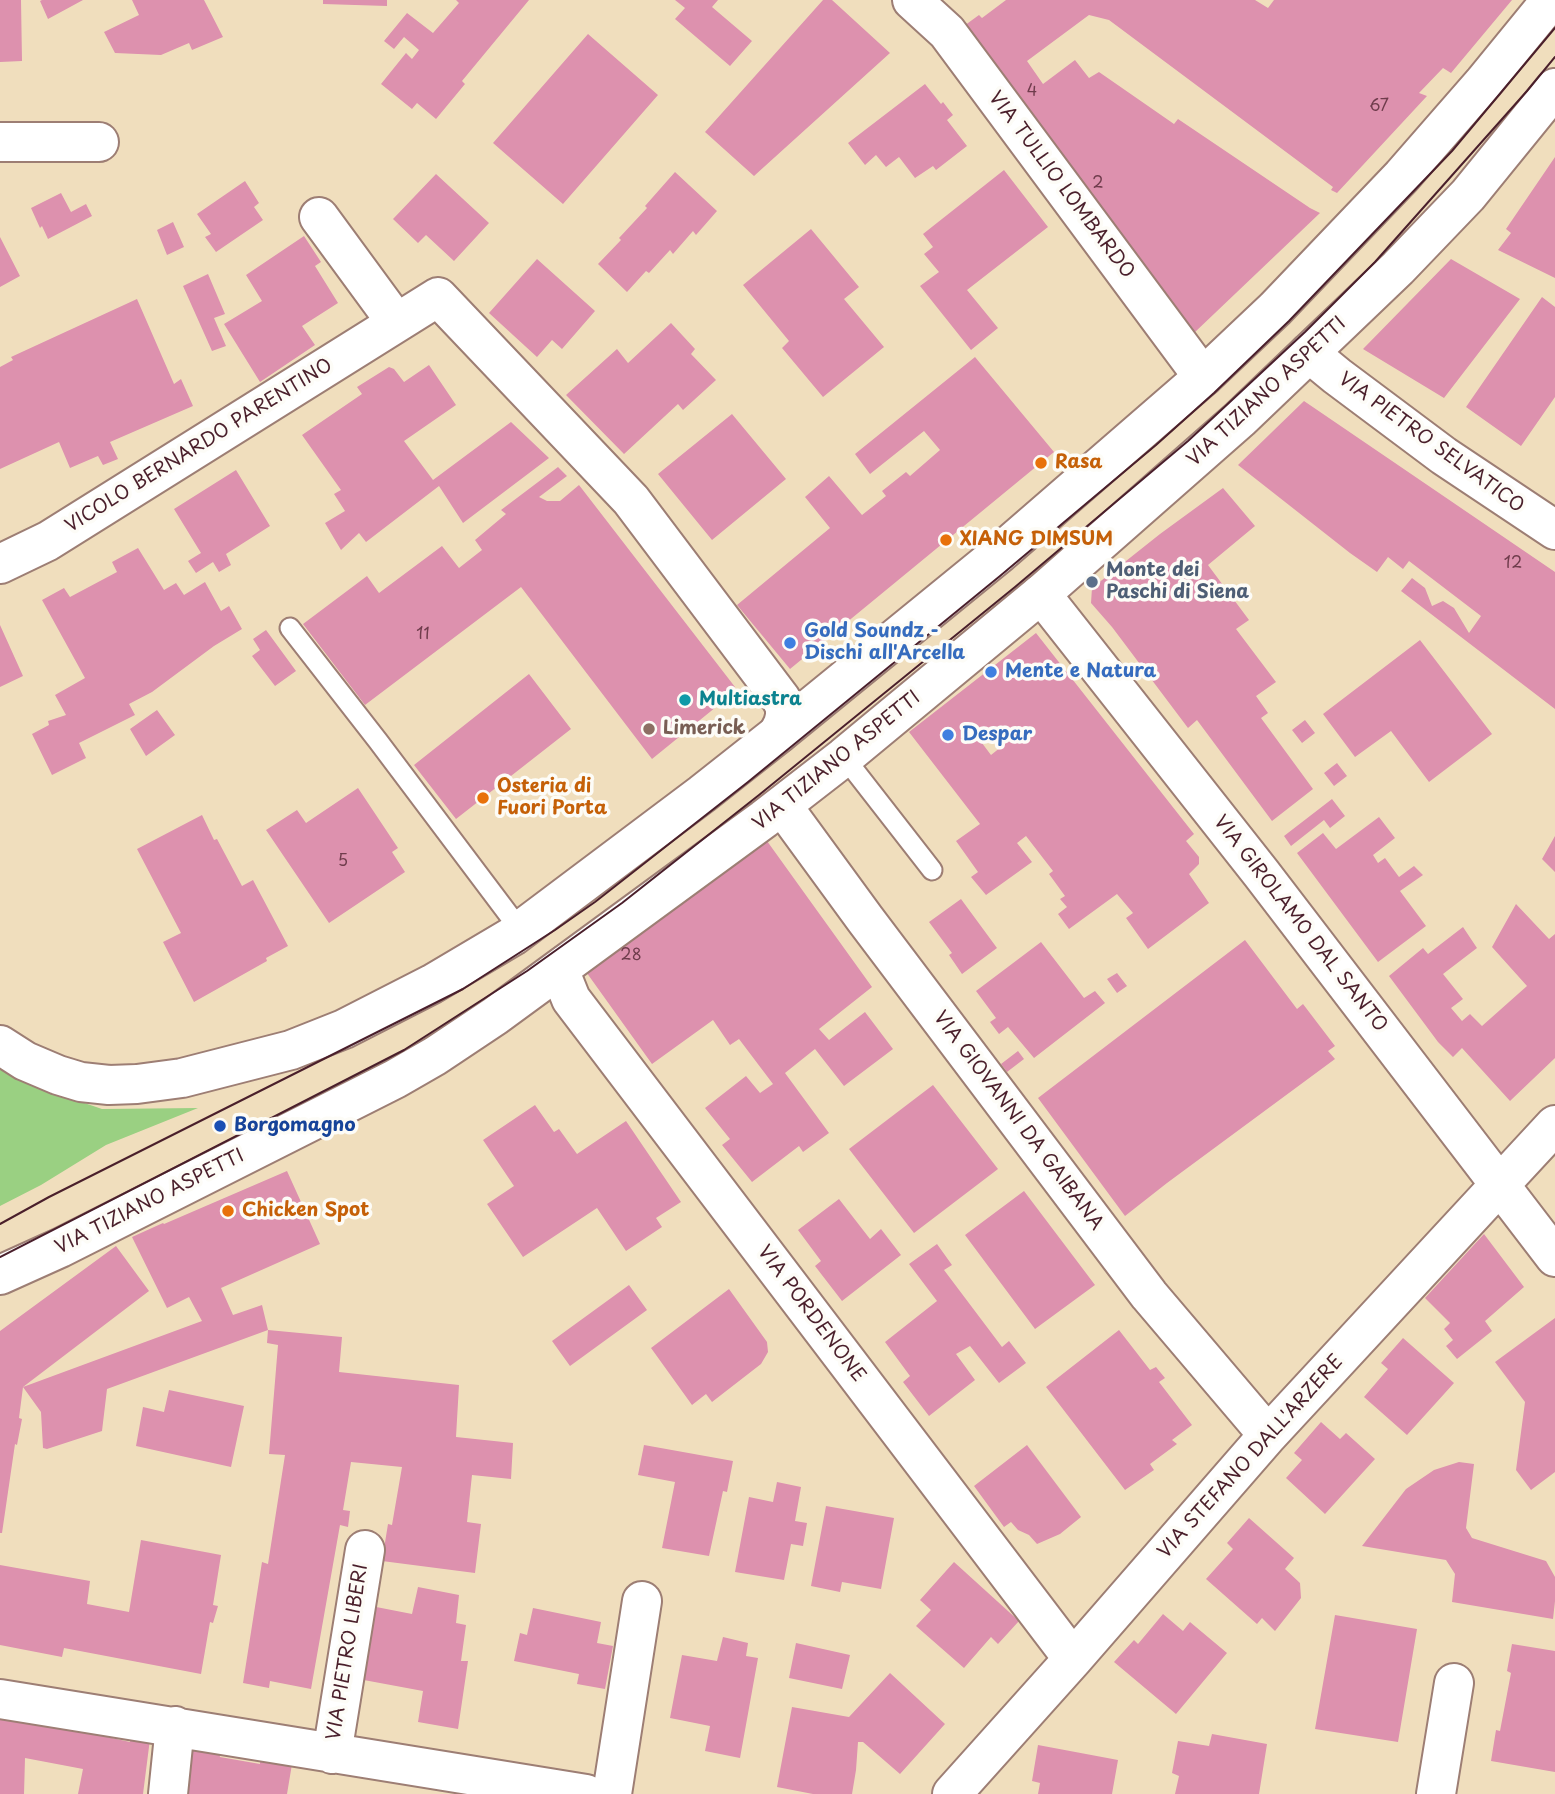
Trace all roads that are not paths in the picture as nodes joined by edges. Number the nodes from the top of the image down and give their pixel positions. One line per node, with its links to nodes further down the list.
1 (912, 0): 9 (street, VIA TULLIO LOMBARDO)
2 (1551, 0): 9 (street)
3 (1555, 88): 8 (street, VIA TIZIANO ASPETTI)
4 (0, 142): 5 (street)
5 (99, 142)
6 (319, 217): 7 (street)
7 (396, 322): 11 (street, VICOLO BERNARDO PARENTINO); 14 (street, VICOLO BERNARDO PARENTINO)
8 (1309, 353): 10 (street, VIA PIETRO SELVATICO); 12 (street, VIA TIZIANO ASPETTI)
9 (1203, 377): 14 (street)
10 (1555, 530)
11 (0, 564)
12 (1041, 594): 15 (street, VIA TIZIANO ASPETTI); 22 (street, VIA GIROLAMO DAL SANTO)
13 (290, 628): 18 (lane)
14 (778, 734): 18 (street)
15 (844, 757): 16 (street, VIA TIZIANO ASPETTI); 17 (lane)
16 (792, 798): 19 (street, VIA TIZIANO ASPETTI); 25 (street, VIA GIOVANNI DA GAIBANA)
17 (932, 870)
18 (521, 931): 20 (street)
19 (565, 965): 24 (street, VIA TIZIANO ASPETTI); 28 (street, VIA PORDENONE)
20 (0, 1045)
21 (1555, 1125): 22 (street, VIA STEFANO DALL'ARZERE)
22 (1501, 1184): 23 (street, VIA GIROLAMO DAL SANTO); 25 (street, VIA STEFANO DALL'ARZERE)
23 (1555, 1257)
24 (0, 1275)
25 (1268, 1434): 28 (street, VIA STEFANO DALL'ARZERE)
26 (365, 1550): 32 (street, VIA PIETRO LIBERI)
27 (642, 1601): 35 (street)
28 (1073, 1659): 36 (street, VIA STEFANO DALL'ARZERE)
29 (1454, 1684): 37 (street)
30 (0, 1699): 31 (street, VIA PIETRO LIBERI)
31 (175, 1726): 32 (street, VIA PIETRO LIBERI); 33 (street)
32 (332, 1754): 34 (street, VIA PIETRO LIBERI)
33 (168, 1794)
34 (586, 1794)
35 (612, 1794)
36 (952, 1794)
37 (1436, 1794)

